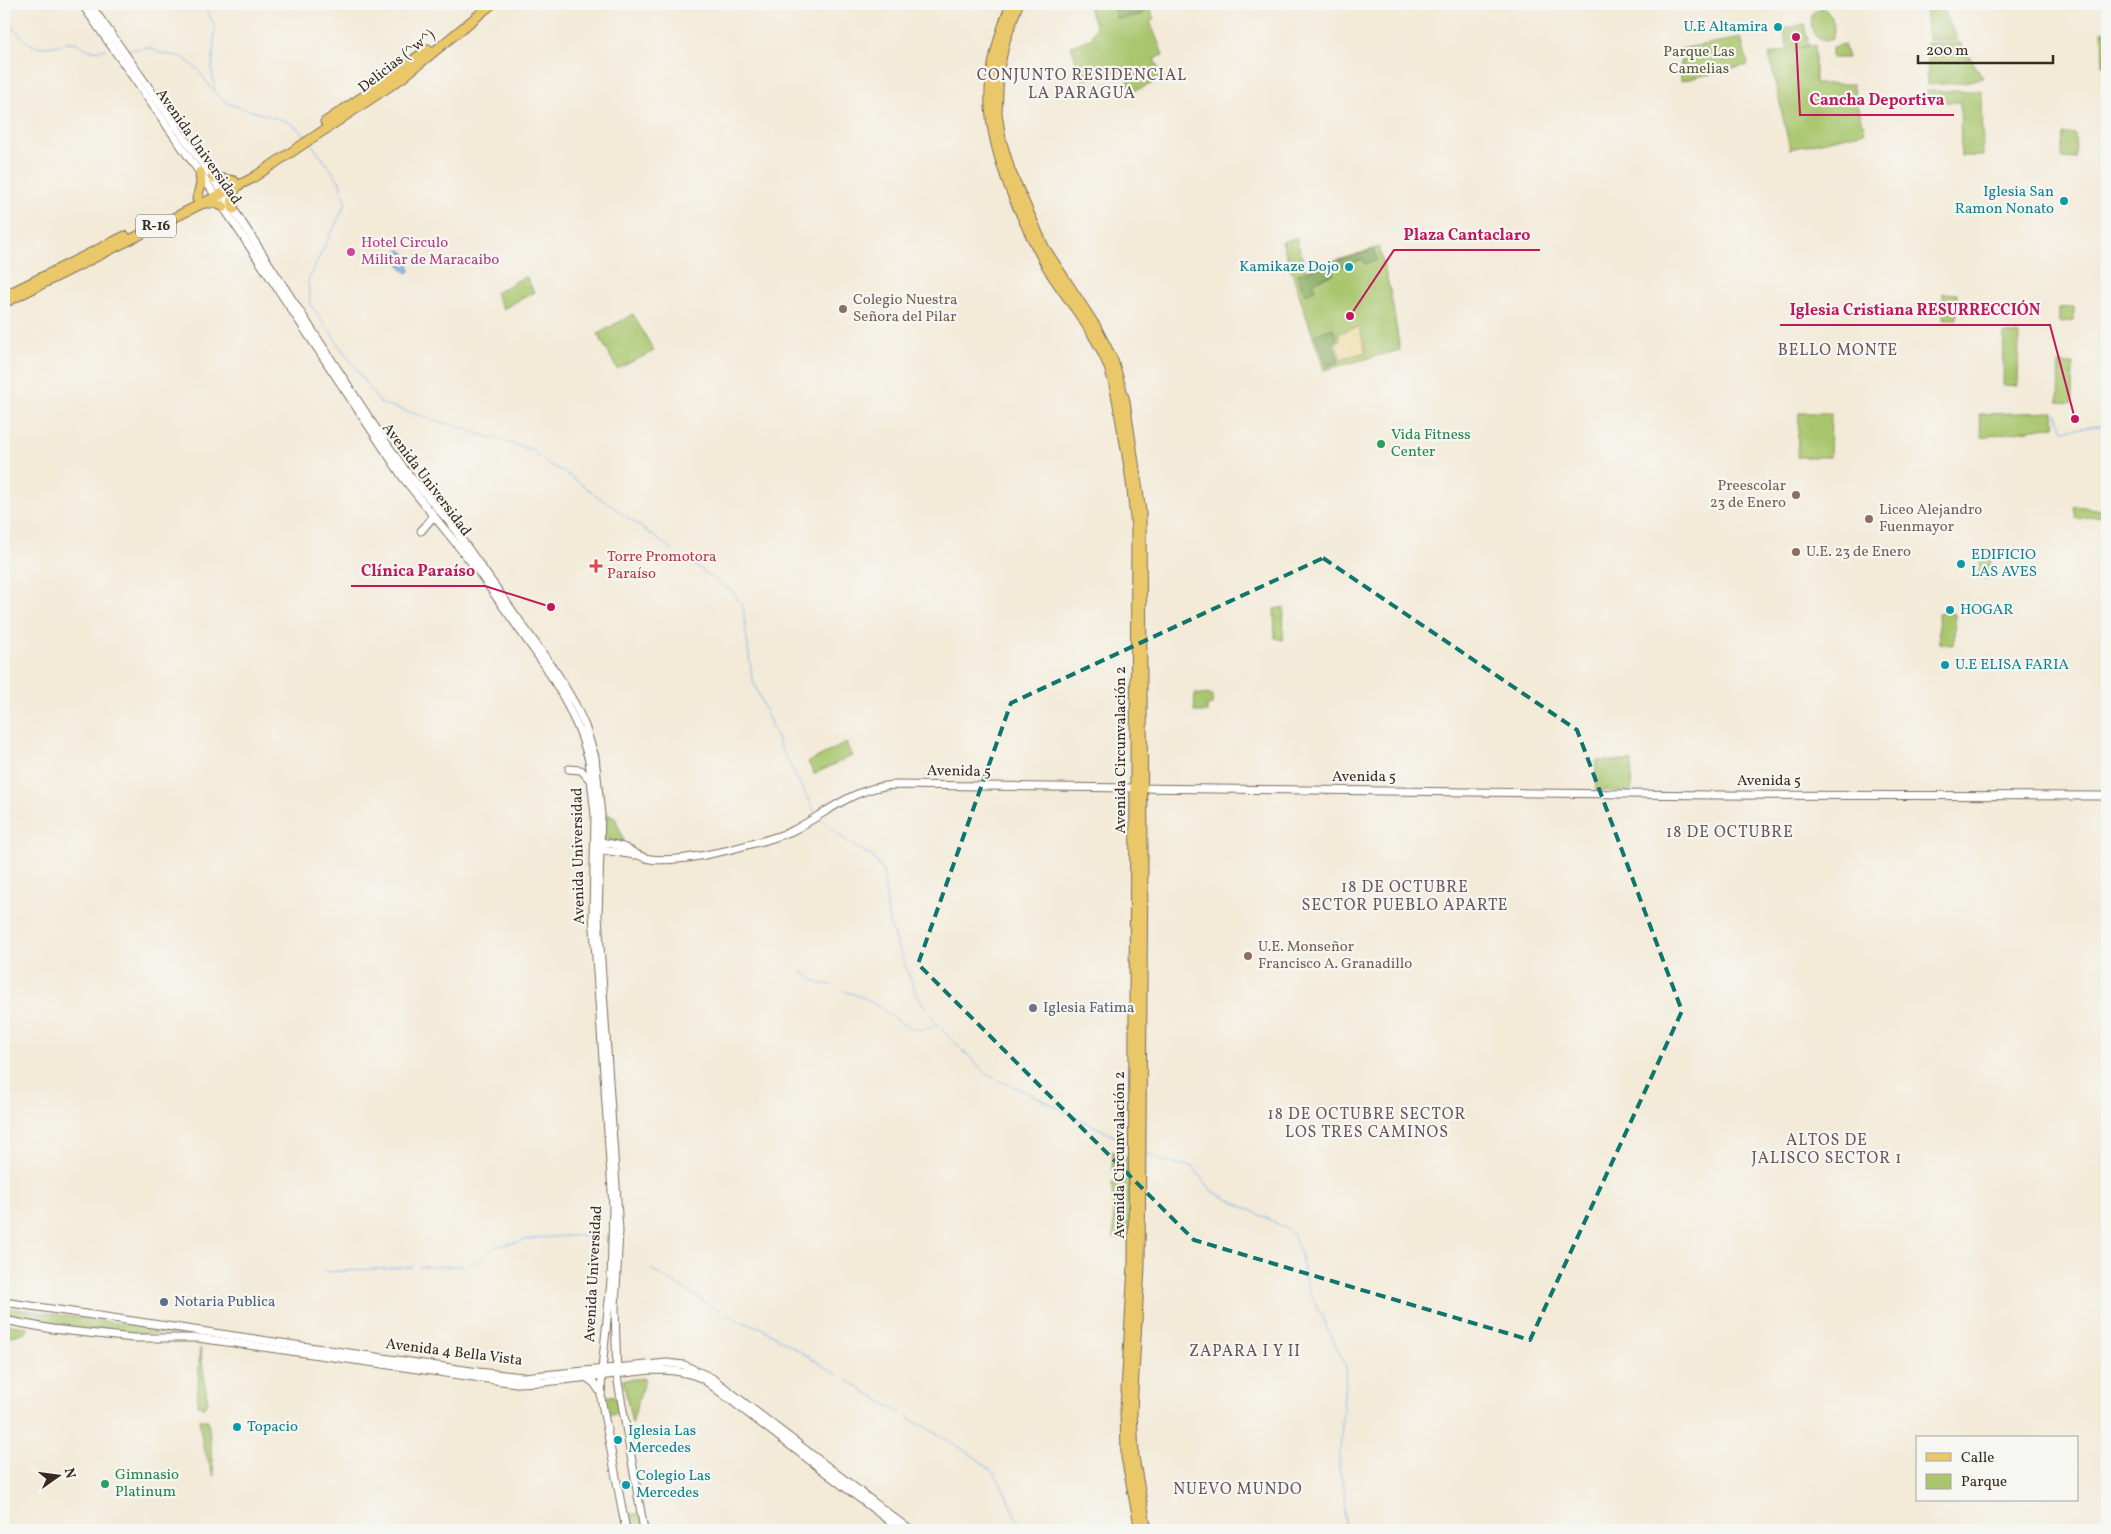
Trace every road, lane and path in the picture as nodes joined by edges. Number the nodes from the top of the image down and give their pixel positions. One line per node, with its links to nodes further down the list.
1 (82, 4): 8 (street, Avenida Universidad)
2 (90, 4): 9 (street, Avenida Universidad)
3 (486, 4): 7 (main road, Delicias (^w^) / R-16)
4 (492, 4): 7 (main road, Delicias (^w^) / R-16)
5 (1011, 4): 21 (main road, Avenida Circunvalación 2)
6 (1018, 4): 21 (main road, Avenida Circunvalación 2)
7 (312, 134): 10 (main road, R-16)
8 (200, 172): 11 (street, Avenida Universidad); 12 (main road)
9 (212, 177): 10 (main road); 11 (street, Avenida Universidad)
10 (236, 183): 11 (main road, R-16); 14 (main road)
11 (218, 192): 12 (main road, R-16); 13 (street, Avenida Universidad); 14 (street, Avenida Universidad)
12 (198, 201): 13 (main road); 15 (main road, R-16); 16 (main road, R-16)
13 (224, 208): 17 (street, Avenida Universidad)
14 (234, 209): 23 (street, Avenida Universidad)
15 (4, 296)
16 (4, 303)
17 (430, 511): 18 (street); 20 (street, Avenida Universidad)
18 (422, 531)
19 (569, 769): 20 (street)
20 (592, 782): 23 (street, Avenida Universidad)
21 (1139, 789): 22 (street, Avenida 5); 25 (street, Avenida 5); 27 (main road, Avenida Circunvalación 2); 27 (main road, Avenida Circunvalación 2)
22 (2107, 796)
23 (597, 845): 24 (street, Avenida 5); 25 (street, Avenida 5); 26 (street, Avenida Universidad); 32 (street, Avenida Universidad)
24 (617, 853): 25 (street, Avenida 5); 26 (street)
25 (636, 854)
26 (600, 866): 31 (street, Avenida Universidad)
27 (1137, 1145): 28 (main road, Avenida Circunvalación 2)
28 (1137, 1159): 40 (main road, Avenida Circunvalación 2); 41 (main road, Avenida Circunvalación 2)
29 (4, 1302): 32 (street, Avenida 4 Bella Vista)
30 (4, 1320): 33 (street, Avenida 4 Bella Vista)
31 (616, 1371): 32 (street, Avenida 4 Bella Vista); 35 (street, Avenida 4 Bella Vista); 37 (street, Avenida Universidad)
32 (602, 1372): 33 (street, Avenida 4 Bella Vista); 34 (street, Avenida Universidad)
33 (586, 1377): 34 (street)
34 (601, 1394): 36 (street, Avenida Universidad)
35 (777, 1432): 38 (street, Avenida 4 Bella Vista); 39 (street, Avenida 4 Bella Vista)
36 (626, 1530)
37 (644, 1530)
38 (900, 1530)
39 (910, 1530)
40 (1140, 1530)
41 (1147, 1530)

